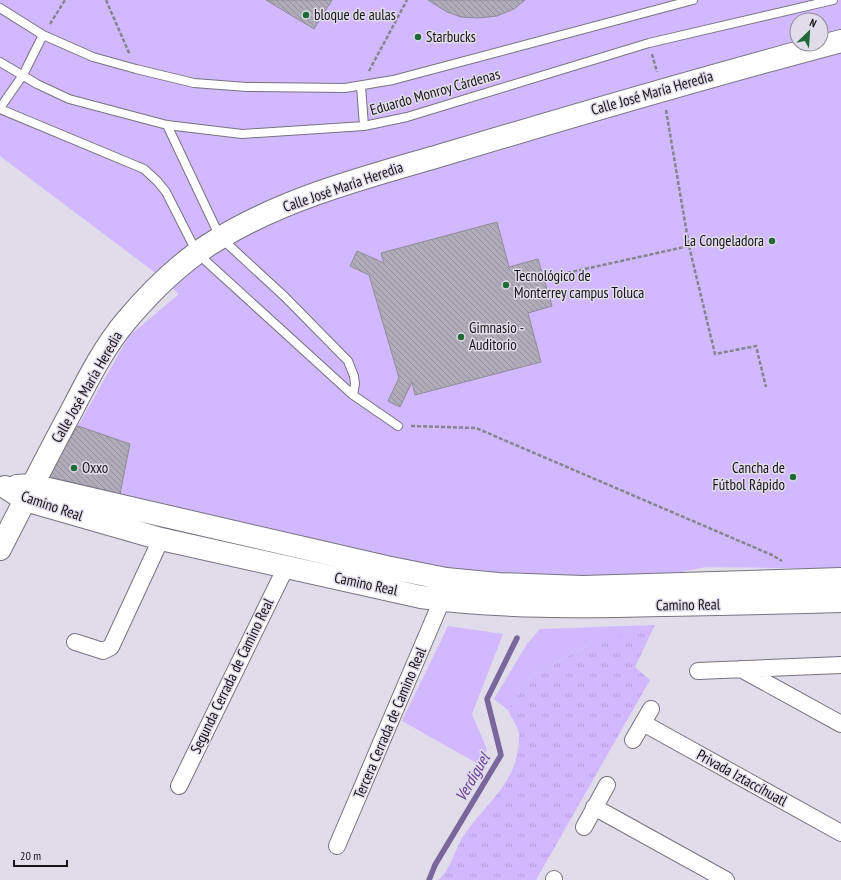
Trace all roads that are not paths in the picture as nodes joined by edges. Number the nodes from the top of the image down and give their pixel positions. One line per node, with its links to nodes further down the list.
1 (693, 0): 8 (lane)
2 (832, 0): 11 (lane, Eduardo Monroy Cárdenas)
3 (0, 8): 4 (lane)
4 (43, 35): 7 (lane); 8 (lane)
5 (841, 41): 12 (main road, Calle José María Heredia)
6 (0, 62): 7 (lane, Eduardo Monroy Cárdenas)
7 (23, 75): 9 (lane); 10 (lane, Eduardo Monroy Cárdenas)
8 (361, 86): 11 (lane)
9 (0, 108): 13 (lane)
10 (167, 125): 11 (lane, Eduardo Monroy Cárdenas); 12 (lane)
11 (364, 126)
12 (220, 237): 13 (main road, Calle José María Heredia); 14 (lane)
13 (197, 253): 14 (lane); 16 (main road, Calle José María Heredia)
14 (353, 395): 15 (lane)
15 (398, 426)
16 (28, 492): 17 (main road, Camino Real); 18 (main road, Calle José María Heredia); 20 (main road, Camino Real)
17 (162, 539): 19 (main road, Camino Real); 23 (street)
18 (0, 549)
19 (286, 567): 21 (main road, Camino Real); 32 (street, Segunda Cerrada de Camino Real)
20 (841, 579)
21 (442, 600): 22 (main road, Camino Real); 36 (street, Tercera Cerrada de Camino Real)
22 (841, 601)
23 (75, 642)
24 (841, 664): 25 (street)
25 (741, 669): 26 (street); 29 (street)
26 (698, 672)
27 (651, 709): 28 (street)
28 (643, 723): 30 (street); 35 (street, Privada Iztaccíhuatl)
29 (841, 724)
30 (633, 740)
31 (607, 785): 33 (street)
32 (179, 786)
33 (594, 807): 34 (street); 37 (street)
34 (584, 827)
35 (841, 833)
36 (337, 846)
37 (726, 880)

